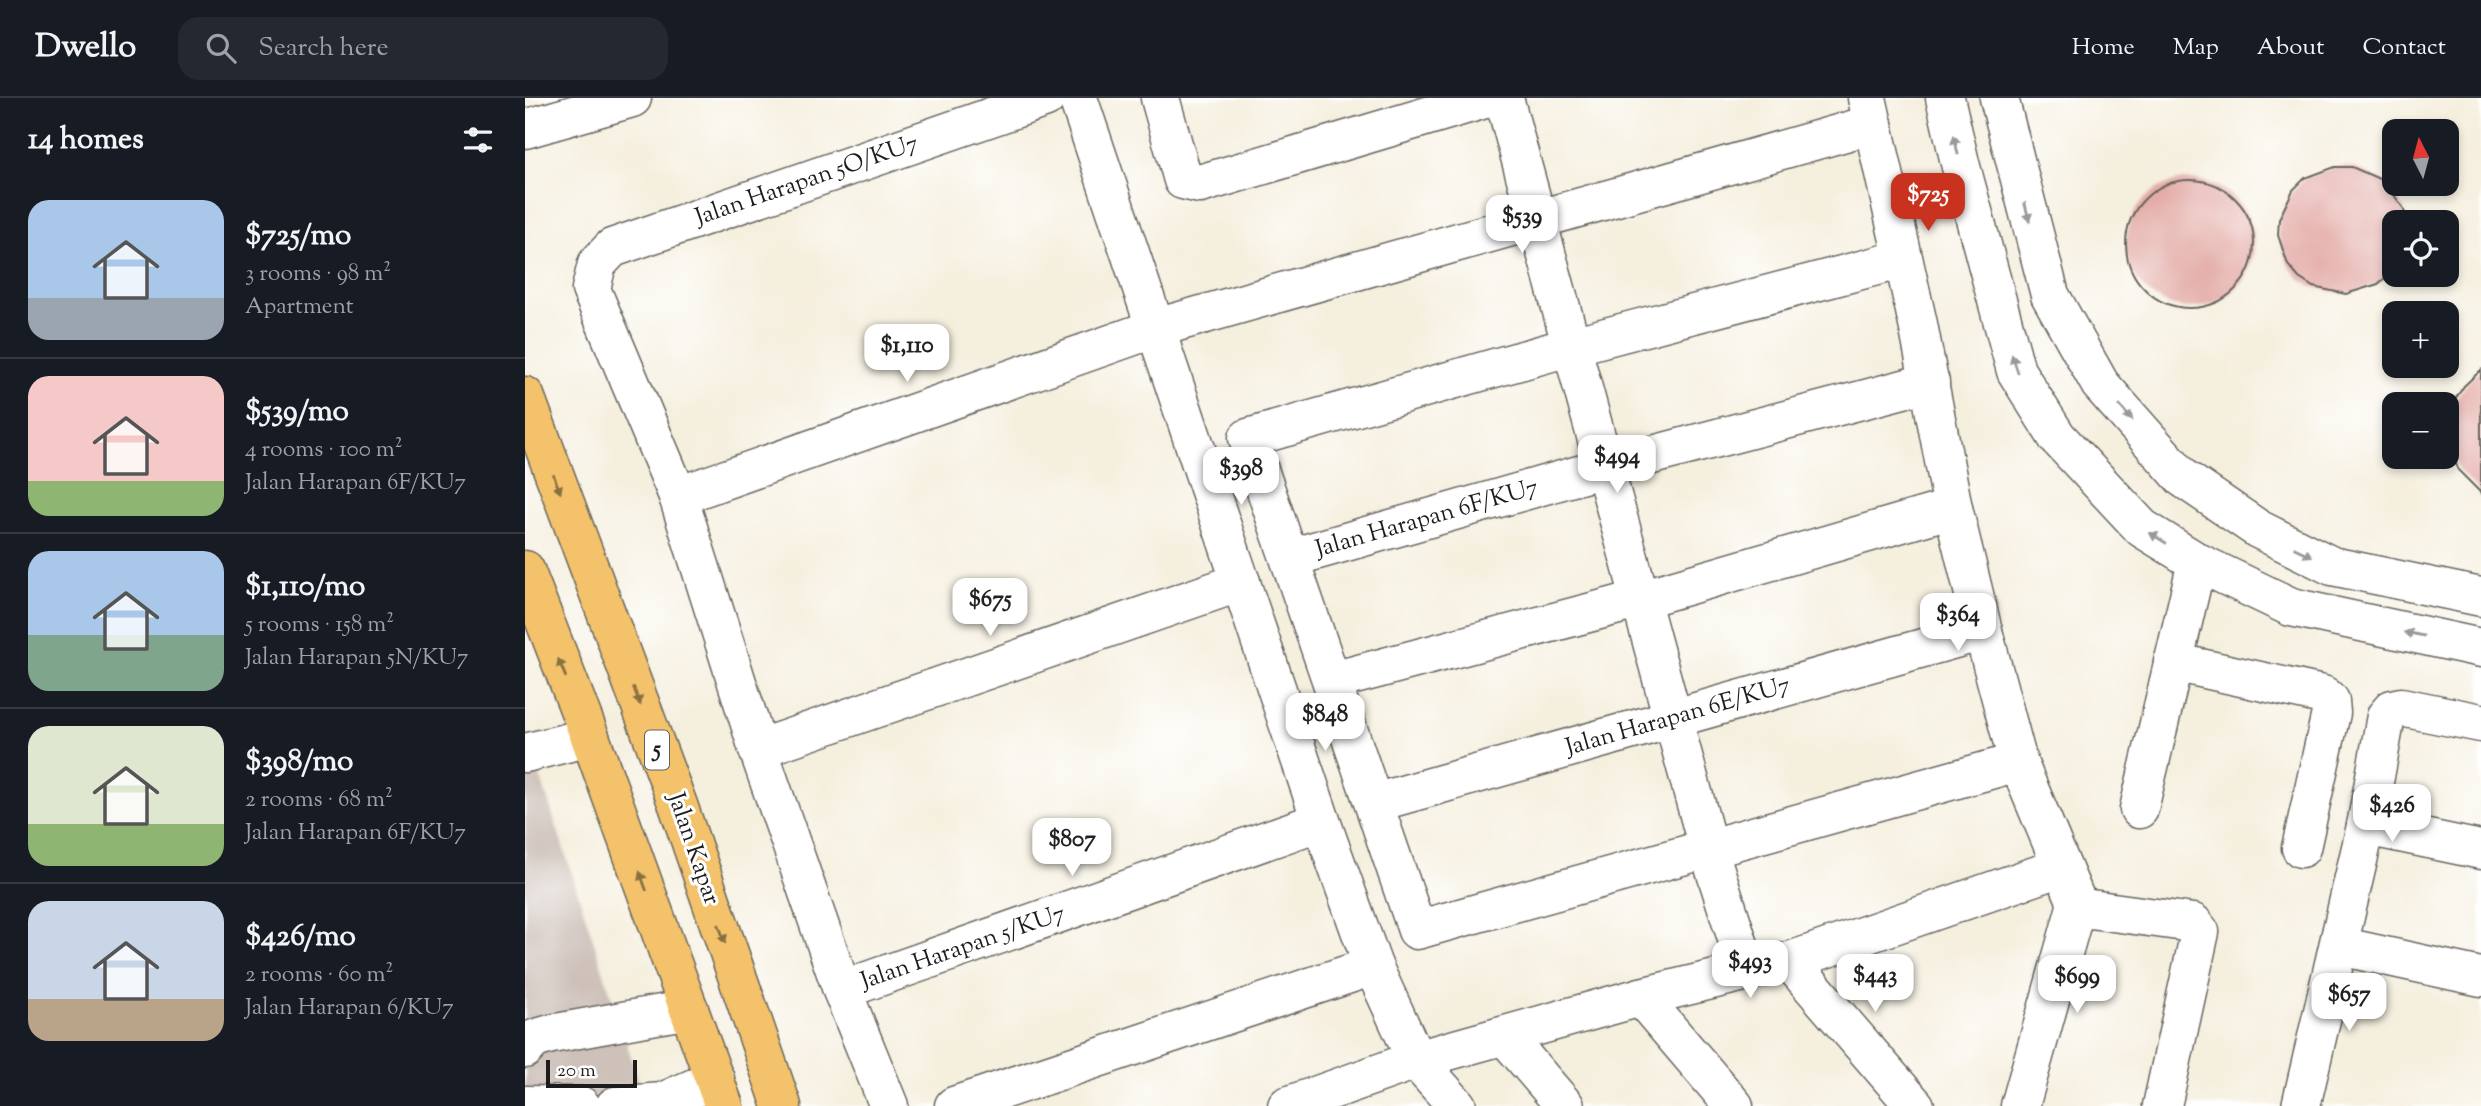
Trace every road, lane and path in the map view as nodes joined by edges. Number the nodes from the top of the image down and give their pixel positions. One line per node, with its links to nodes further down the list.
1 (632, 98): 10 (street)
2 (1046, 98): 18 (street, Jalan Harapan 5O/KU7)
3 (1078, 98): 13 (street)
4 (1160, 98): 5 (street)
5 (1488, 98)
6 (1504, 98): 11 (street)
7 (1945, 98): 21 (street, one-way to 7)
8 (1999, 98): 24 (street, one-way to 24)
9 (1870, 111): 11 (street); 12 (street)
10 (525, 129)
11 (1536, 220): 13 (street); 14 (street)
12 (1903, 259): 14 (street); 15 (street)
13 (1156, 328): 18 (street); 23 (street)
14 (1572, 346): 17 (street); 20 (street)
15 (1930, 382): 17 (street, Jalan Harapan 6F/KU7); 19 (street)
16 (525, 397): 61 (highway, Jalan Kapar / 5, one-way to 61)
17 (1607, 467): 20 (street, Jalan Harapan 6F/KU7); 25 (street)
18 (678, 496): 34 (street)
19 (1953, 508): 25 (street); 27 (street)
20 (1290, 558): 30 (street)
21 (2197, 562): 28 (street, one-way to 21); 29 (street)
22 (525, 570): 26 (highway)
23 (1241, 582): 34 (street); 39 (street)
24 (2481, 597)
25 (1641, 599): 30 (street); 31 (street)
26 (534, 625): 33 (highway, one-way to 26)
27 (1983, 631): 31 (street, Jalan Harapan 6E/KU7); 36 (street)
28 (2481, 648)
29 (2173, 662): 38 (street); 42 (street)
30 (1332, 681): 37 (street)
31 (1675, 718): 37 (street, Jalan Harapan 6E/KU7); 41 (street)
32 (2481, 723): 40 (street)
33 (590, 737): 35 (street); 53 (highway, one-way to 33)
34 (758, 749): 51 (street)
35 (525, 753)
36 (2018, 762): 41 (street); 44 (street)
37 (1374, 803): 41 (street)
38 (2139, 809)
39 (1321, 821): 48 (street); 51 (street, Jalan Harapan 5/KU7)
40 (2366, 826): 43 (street); 46 (street)
41 (1708, 848): 49 (street)
42 (2301, 848)
43 (2481, 850)
44 (2061, 867): 45 (street); 47 (street)
45 (2076, 907): 69 (street); 70 (street)
46 (2339, 946): 50 (street); 71 (street)
47 (1790, 961): 49 (street); 68 (street)
48 (1373, 966): 56 (street); 63 (street)
49 (1747, 970): 52 (street)
50 (2481, 977)
51 (842, 990): 62 (street)
52 (1641, 997): 54 (street); 67 (street)
53 (689, 1009): 55 (street); 57 (highway)
54 (1505, 1036): 56 (street); 66 (street)
55 (525, 1049)
56 (1416, 1060): 64 (street); 65 (street)
57 (720, 1093): 60 (street)
58 (527, 1100): 59 (street)
59 (581, 1106)
60 (615, 1106)
61 (782, 1106)
62 (889, 1106)
63 (954, 1106)
64 (1287, 1106)
65 (1457, 1106)
66 (1565, 1106)
67 (1734, 1106)
68 (1915, 1106)
69 (2020, 1106)
70 (2162, 1106)
71 (2301, 1106)

